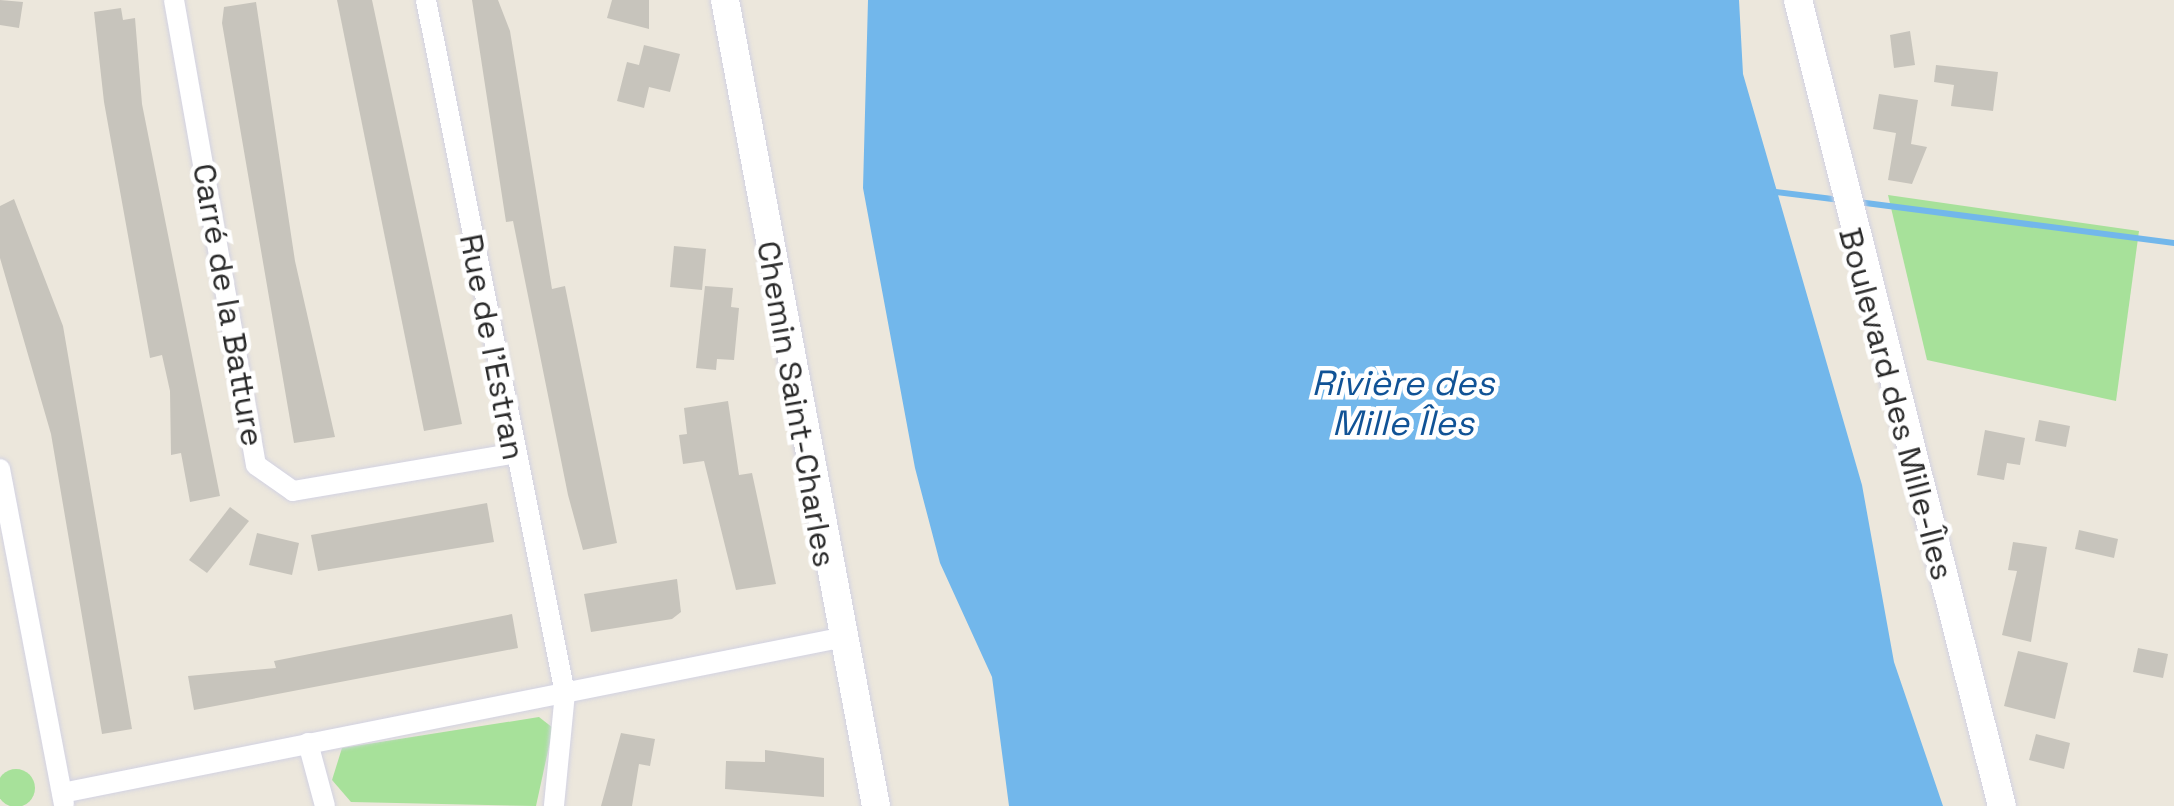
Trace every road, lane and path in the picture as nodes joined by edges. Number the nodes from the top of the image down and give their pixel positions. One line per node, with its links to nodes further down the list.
1 (174, 0): 5 (street, Carré de la Batture)
2 (426, 0): 5 (street, Rue de l'Estran)
3 (724, 0): 7 (street, Chemin Saint-Charles)
4 (1798, 0): 14 (street, Boulevard des Mille-Îles)
5 (512, 454): 8 (street, Rue de l'Estran)
6 (0, 469): 10 (street)
7 (840, 638): 8 (street); 13 (street, Chemin Saint-Charles)
8 (565, 693): 9 (street); 12 (street, Rue de l'Estran)
9 (308, 743): 10 (street); 11 (street)
10 (63, 799)
11 (325, 806)
12 (554, 806)
13 (876, 806)
14 (2002, 806)

